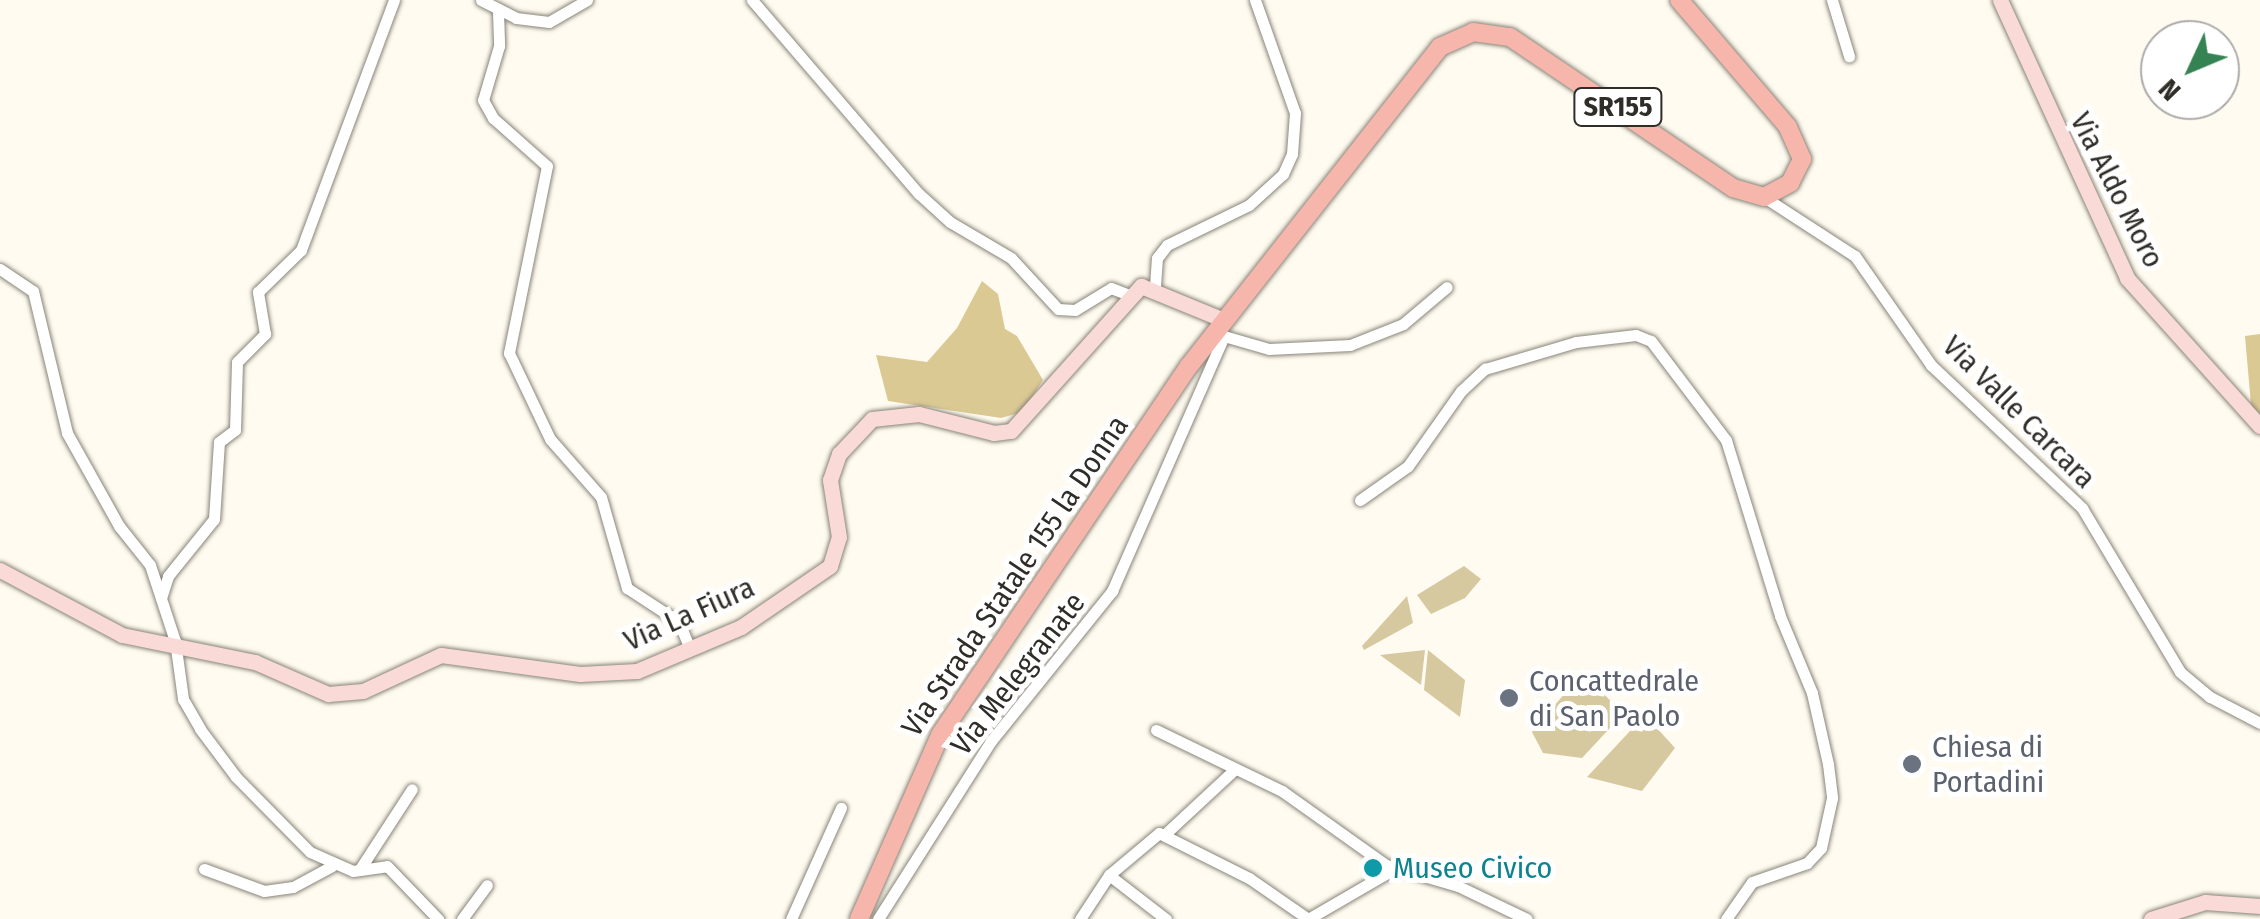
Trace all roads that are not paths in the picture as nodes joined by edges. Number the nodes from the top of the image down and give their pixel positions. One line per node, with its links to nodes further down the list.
1 (394, 0): 20 (street)
2 (481, 0): 9 (street)
3 (587, 0): 9 (street)
4 (752, 0): 15 (street)
5 (1255, 0): 13 (street)
6 (1679, 0): 11 (main road)
7 (1832, 0): 10 (street)
8 (2000, 0): 17 (main road, Via Aldo Moro)
9 (498, 12): 22 (street)
10 (1850, 56)
11 (1764, 197): 16 (main road, Via Strada Statale 155 la Donna / SR155); 23 (street, Via Valle Carcara)
12 (0, 269): 20 (street)
13 (1155, 286): 15 (main road, Via La Fiura); 16 (main road)
14 (1447, 287): 16 (street)
15 (1130, 295): 22 (main road, Via La Fiura)
16 (1221, 330): 39 (main road, Via Strada Statale 155 la Donna / SR155); 40 (street, Via Melegranate)
17 (2260, 426)
18 (1360, 500): 45 (street)
19 (0, 570): 21 (main road, Via La Fiura)
20 (160, 602): 21 (street)
21 (175, 642): 22 (main road, Via La Fiura); 29 (street)
22 (689, 646)
23 (2260, 723)
24 (1156, 730): 25 (street)
25 (1234, 770): 28 (street); 32 (street)
26 (412, 789): 31 (street)
27 (841, 808): 38 (street)
28 (1164, 835): 33 (street); 43 (street)
29 (332, 866): 30 (street); 31 (street)
30 (204, 869)
31 (360, 869): 36 (street)
32 (1394, 870): 43 (street); 44 (street)
33 (1109, 875): 41 (street); 42 (street)
34 (487, 885): 37 (street)
35 (2260, 906): 46 (main road)
36 (438, 919)
37 (462, 919)
38 (792, 919)
39 (859, 919)
40 (878, 919)
41 (1078, 919)
42 (1166, 919)
43 (1308, 919)
44 (1526, 919)
45 (1726, 919)
46 (2151, 919)

